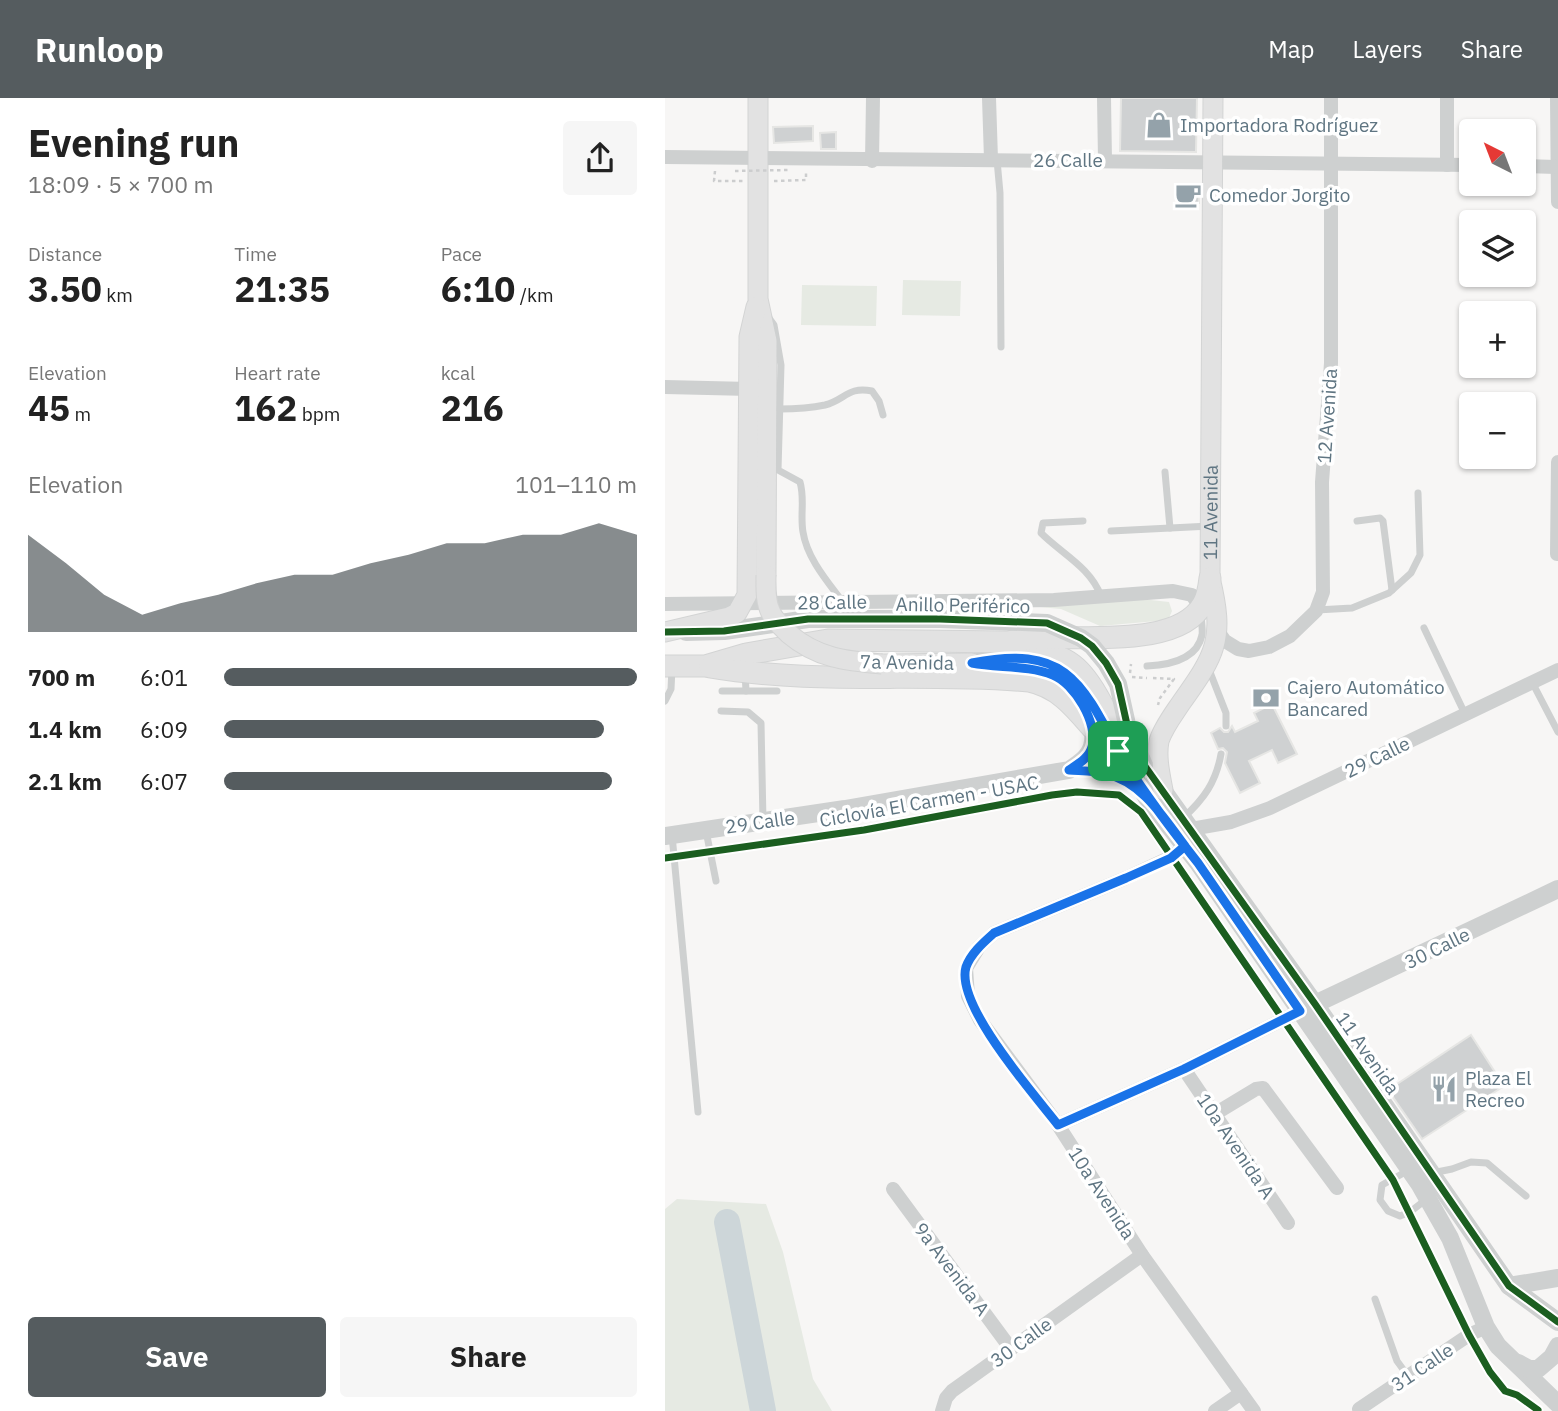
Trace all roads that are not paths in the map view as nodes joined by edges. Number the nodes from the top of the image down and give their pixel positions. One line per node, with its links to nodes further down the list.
1 (758, 98): 10 (main road, 7a Avenida)
2 (873, 98): 12 (street)
3 (989, 98): 11 (street)
4 (1104, 98): 13 (street)
5 (1213, 98): 14 (main road, 11 Avenida)
6 (1331, 98): 15 (street, 12 Avenida)
7 (1447, 98): 16 (street)
8 (1557, 98): 19 (street)
9 (665, 157): 10 (street, 26 Calle)
10 (756, 158): 12 (street, 26 Calle); 21 (main road, 7a Avenida)
11 (994, 159): 12 (street, 26 Calle); 13 (street, 26 Calle); 22 (lane)
12 (873, 160)
13 (1105, 160): 14 (street, 26 Calle)
14 (1213, 162): 15 (street, 26 Calle); 32 (main road, 11 Avenida)
15 (1331, 163): 16 (street, 26 Calle); 43 (street, 12 Avenida)
16 (1447, 165): 17 (street, 26 Calle)
17 (1459, 165)
18 (1537, 166): 19 (street)
19 (1556, 167): 20 (street)
20 (1558, 202)
21 (759, 305): 24 (main road, 7a Avenida); 25 (lane); 48 (main road, 7a Avenida, bridge)
22 (1001, 347)
23 (665, 387): 24 (street)
24 (750, 390): 41 (main road, 7a Avenida)
25 (779, 409): 26 (lane); 39 (lane)
26 (883, 415)
27 (1558, 462): 35 (street)
28 (1165, 472): 33 (lane)
29 (1418, 493): 37 (lane)
30 (1357, 520): 37 (lane)
31 (1083, 521): 38 (lane)
32 (1210, 526): 33 (lane); 36 (main road, 11 Avenida)
33 (1170, 528): 34 (lane)
34 (1111, 531)
35 (1557, 554)
36 (1210, 578): 42 (main road); 45 (main road, 11 Avenida)
37 (1392, 590): 43 (lane)
38 (1102, 596): 39 (street, 28 Calle); 42 (street, 28 Calle)
39 (842, 602): 41 (street, 28 Calle)
40 (665, 604): 41 (street, 28 Calle)
41 (744, 604): 46 (main road)
42 (1201, 608): 47 (main road, Anillo Periférico); 51 (lane)
43 (1316, 611): 45 (street)
44 (1424, 628): 60 (lane)
45 (1217, 630): 52 (main road, 11 Avenida)
46 (665, 632): 67 (street, Anillo Periférico, bridge)
47 (1008, 642): 50 (main road, Anillo Periférico); 64 (main road)
48 (972, 663): 62 (street); 64 (street, 7a Avenida)
49 (669, 666): 50 (main road, Anillo Periférico); 58 (lane)
50 (705, 666): 54 (main road)
51 (1147, 666)
52 (1207, 666): 61 (lane); 67 (main road, 11 Avenida)
53 (1558, 670): 55 (street, 29 Calle)
54 (746, 682): 56 (lane); 57 (lane); 62 (main road)
55 (1532, 682): 60 (street, 29 Calle); 63 (lane)
56 (722, 691)
57 (777, 691)
58 (665, 701)
59 (721, 711): 68 (lane)
60 (1466, 714): 70 (street, 29 Calle)
61 (1226, 726)
62 (1091, 728): 66 (street)
63 (1558, 732)
64 (1118, 751): 67 (street, 11 Avenida)
65 (1221, 754): 70 (lane)
66 (1069, 770): 67 (lane); 68 (street, 29 Calle)
67 (1155, 794): 70 (street, 11 Avenida); 70 (street, 11 Avenida)
68 (763, 822): 69 (street, 29 Calle)
69 (706, 830): 71 (street, 29 Calle); 72 (lane)
70 (1186, 831): 74 (street, 29 Calle); 75 (street, 11 Avenida)
71 (669, 835): 77 (lane)
72 (716, 881)
73 (1558, 890): 75 (street, 30 Calle)
74 (966, 968): 79 (street, 10a Avenida)
75 (1308, 1008): 76 (street, 30 Calle); 80 (street, 11 Avenida); 81 (street, 11 Avenida)
76 (1184, 1069): 78 (street, 10a Avenida A); 79 (street, 30 Calle)
77 (698, 1112)
78 (1213, 1115): 82 (street); 86 (street, 10a Avenida A)
79 (1058, 1125): 87 (street, 10a Avenida)
80 (1410, 1169): 85 (street, 11 Avenida); 85 (lane)
81 (1432, 1173): 84 (lane); 89 (street, 11 Avenida)
82 (1338, 1188)
83 (893, 1189): 94 (street, 9a Avenida A)
84 (1526, 1196)
85 (1428, 1198): 92 (street, 11 Avenida)
86 (1288, 1223)
87 (1142, 1255): 94 (street, 30 Calle); 97 (street, 10a Avenida)
88 (1558, 1278): 89 (street)
89 (1509, 1286): 91 (street, 11 Avenida)
90 (1375, 1299): 96 (lane)
91 (1558, 1322)
92 (1486, 1327): 95 (street, 11 Avenida); 96 (street, 31 Calle)
93 (1558, 1346): 95 (street)
94 (1011, 1349): 100 (street, 30 Calle)
95 (1515, 1361): 98 (street, 11 Avenida)
96 (1408, 1376): 99 (street, 31 Calle)
97 (1241, 1393): 101 (street); 102 (street, 10a Avenida)
98 (1558, 1404)
99 (1359, 1409)
100 (942, 1411)
101 (1215, 1411)
102 (1254, 1411)

